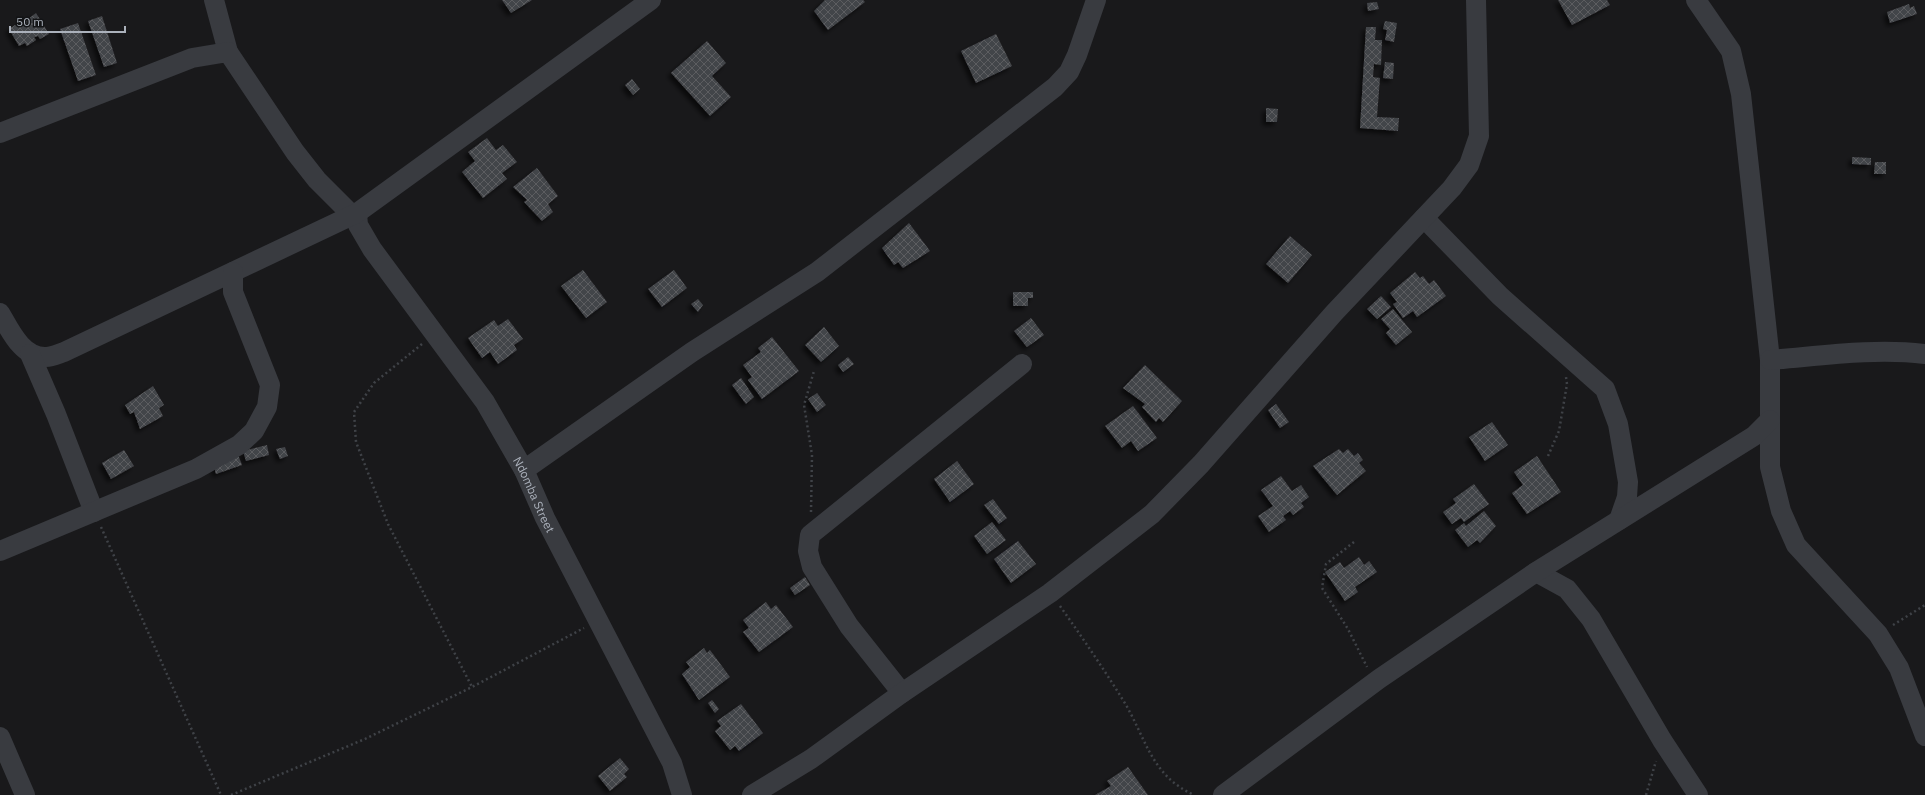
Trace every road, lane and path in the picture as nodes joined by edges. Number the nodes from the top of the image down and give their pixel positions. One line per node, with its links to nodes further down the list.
1 (214, 0): 7 (street)
2 (651, 0): 9 (street)
3 (1096, 0): 22 (street)
4 (1472, 0): 5 (street)
5 (1476, 0): 10 (street)
6 (1696, 0): 17 (street)
7 (228, 52): 8 (street); 9 (street)
8 (0, 133)
9 (355, 214): 11 (street); 13 (street, Ndomba Street)
10 (1424, 218): 14 (street); 29 (street)
11 (233, 272): 15 (street); 23 (street)
12 (0, 313): 15 (street)
13 (434, 332): 22 (street, Ndomba Street); 34 (path)
14 (1562, 351): 21 (path); 24 (street)
15 (30, 354): 23 (street)
16 (1925, 354): 17 (street)
17 (1770, 360): 20 (street)
18 (1022, 364): 25 (street)
19 (814, 371): 25 (path)
20 (1770, 420): 24 (street); 32 (street)
21 (1548, 456)
22 (524, 470): 31 (street, Ndomba Street)
23 (94, 512): 27 (street); 40 (path)
24 (1620, 520): 28 (street)
25 (810, 535): 35 (street)
26 (1354, 542): 33 (path)
27 (0, 551)
28 (1536, 572): 33 (street); 38 (street)
29 (1050, 593): 35 (street); 44 (path)
30 (1925, 605): 32 (path)
31 (598, 621): 34 (path); 42 (street, Ndomba Street)
32 (1878, 634): 36 (street)
33 (1379, 679): 45 (street)
34 (472, 687): 41 (path)
35 (902, 693): 43 (street)
36 (1925, 736)
37 (0, 737): 39 (street)
38 (1662, 740): 46 (path); 47 (street)
39 (25, 795)
40 (221, 795)
41 (231, 795)
42 (682, 795)
43 (752, 795)
44 (1194, 795)
45 (1223, 795)
46 (1646, 795)
47 (1698, 795)

